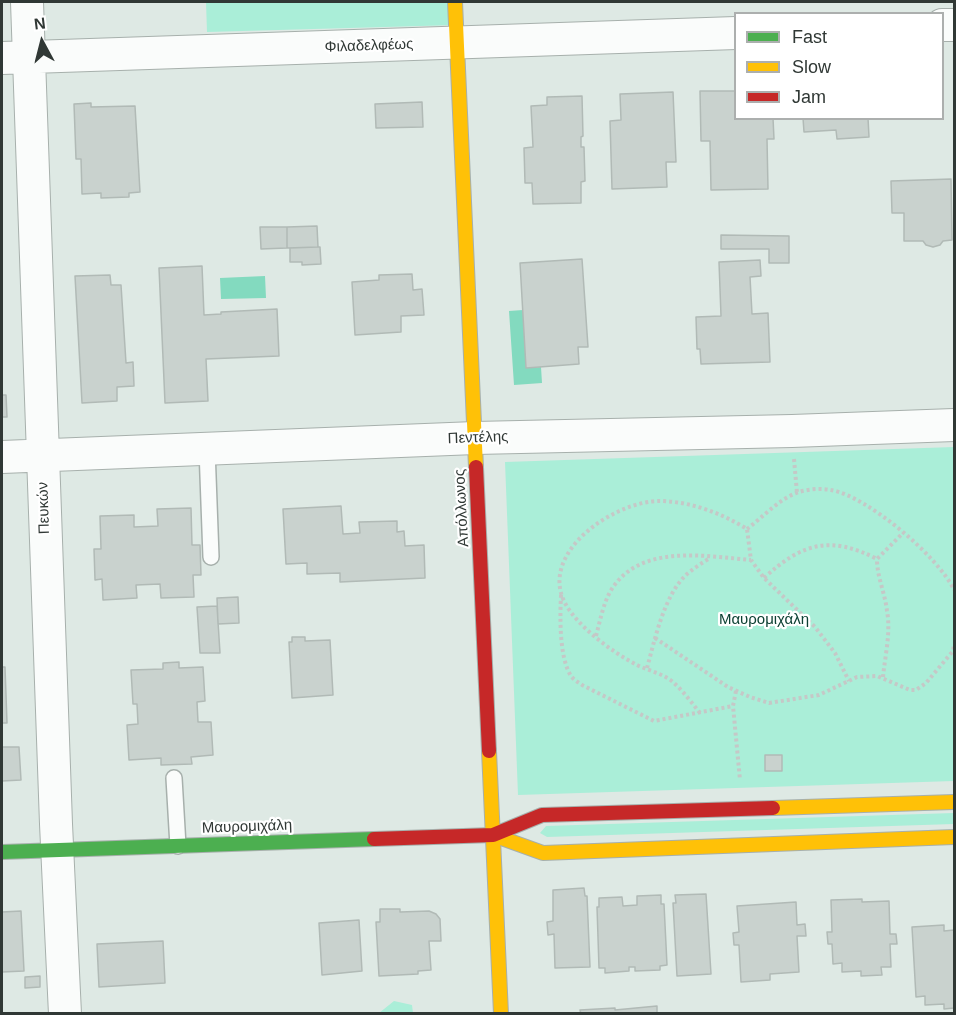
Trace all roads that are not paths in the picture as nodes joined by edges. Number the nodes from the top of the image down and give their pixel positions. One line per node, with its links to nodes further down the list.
1 (27, 2): 5 (street, Πευκών)
2 (455, 2): 4 (street, Απόλλωνος)
3 (734, 33): 4 (street, Φιλαδελφέως)
4 (457, 44): 5 (street, Φιλαδελφέως); 7 (street, Απόλλωνος)
5 (16, 57): 9 (street, Πευκών)
6 (954, 425): 7 (street, Πεντέλης)
7 (475, 438): 8 (street, Πεντέλης); 14 (street, Απόλλωνος)
8 (207, 449): 9 (street, Πεντέλης); 11 (lane)
9 (43, 456): 10 (street, Πεντέλης); 17 (street, Πευκών)
10 (2, 457)
11 (211, 557)
12 (174, 778): 16 (lane)
13 (954, 802): 14 (street, Μαυρομιχάλη)
14 (493, 835): 15 (street, Μαυρομιχάλη); 16 (street, Μαυρομιχάλη); 20 (street, Απόλλωνος)
15 (954, 837)
16 (178, 846): 17 (street, Μαυρομιχάλη)
17 (57, 850): 18 (street, Μαυρομιχάλη); 19 (street, Πευκών)
18 (2, 852)
19 (65, 1014)
20 (501, 1014)

